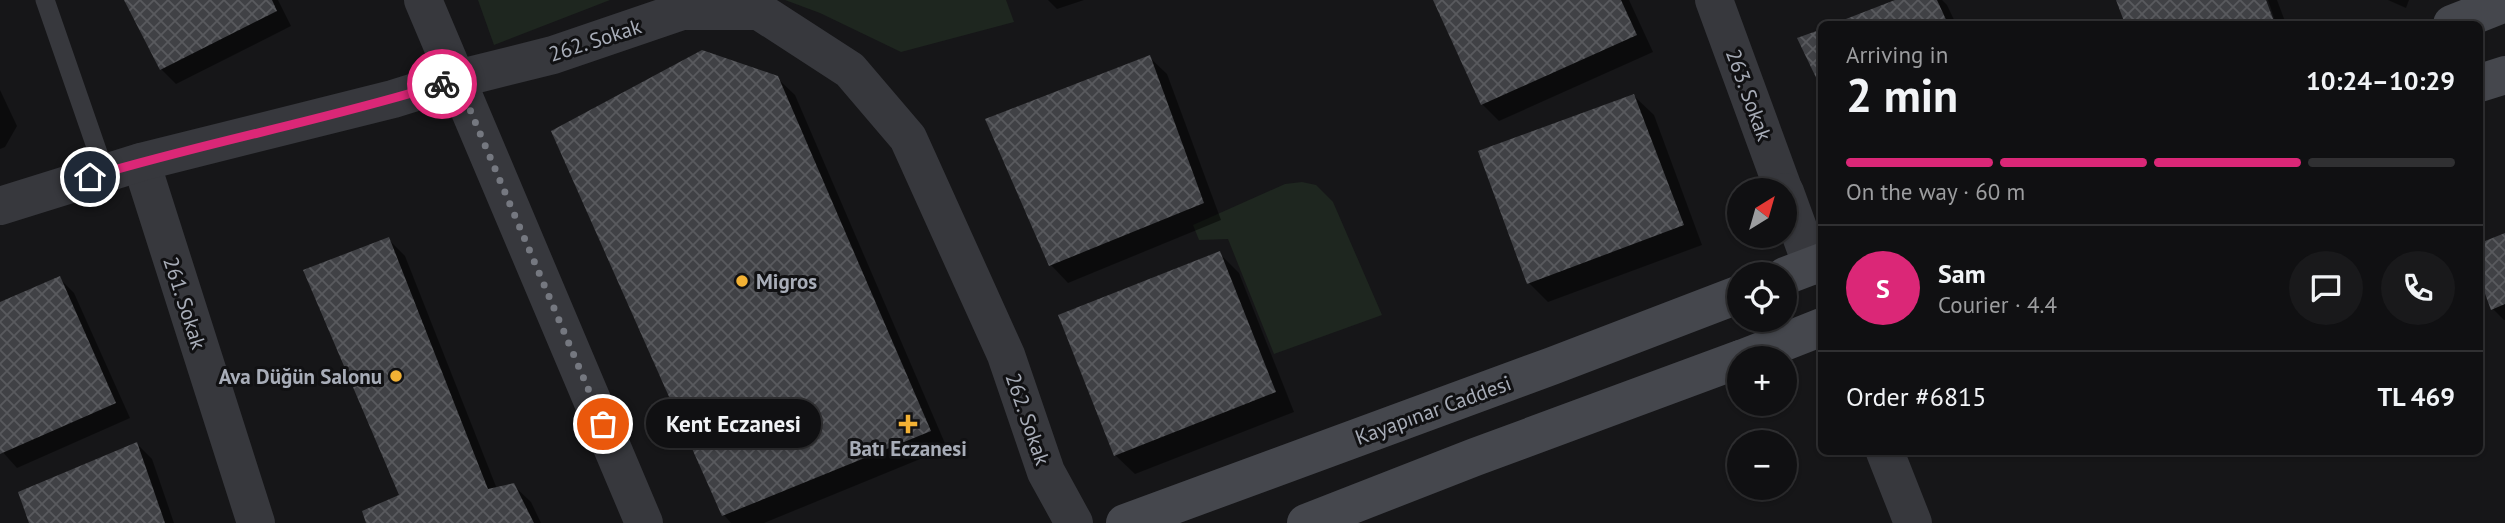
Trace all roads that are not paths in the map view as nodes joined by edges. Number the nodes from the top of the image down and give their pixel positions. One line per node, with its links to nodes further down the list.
1 (45, 0): 10 (lane)
2 (423, 0): 7 (street)
3 (1714, 0): 11 (street, 263. Sokak)
4 (2505, 3): 5 (main road)
5 (2460, 21)
6 (2505, 75): 8 (main road)
7 (457, 79): 9 (street, 262. Sokak); 21 (street); 22 (street, 262. Sokak)
8 (2483, 82)
9 (141, 162): 10 (street, 262. Sokak); 20 (street, 261. Sokak)
10 (105, 173): 12 (street, 262. Sokak)
11 (1780, 178)
12 (0, 206)
13 (1797, 235): 14 (street, 263. Sokak)
14 (1806, 268)
15 (1727, 299): 23 (main road, Kayapınar Caddesi)
16 (1818, 329): 17 (main road)
17 (1773, 346)
18 (1727, 364): 24 (main road)
19 (1886, 455): 25 (street)
20 (256, 523)
21 (644, 523)
22 (1074, 523)
23 (1125, 523)
24 (1306, 523)
25 (1913, 523)

